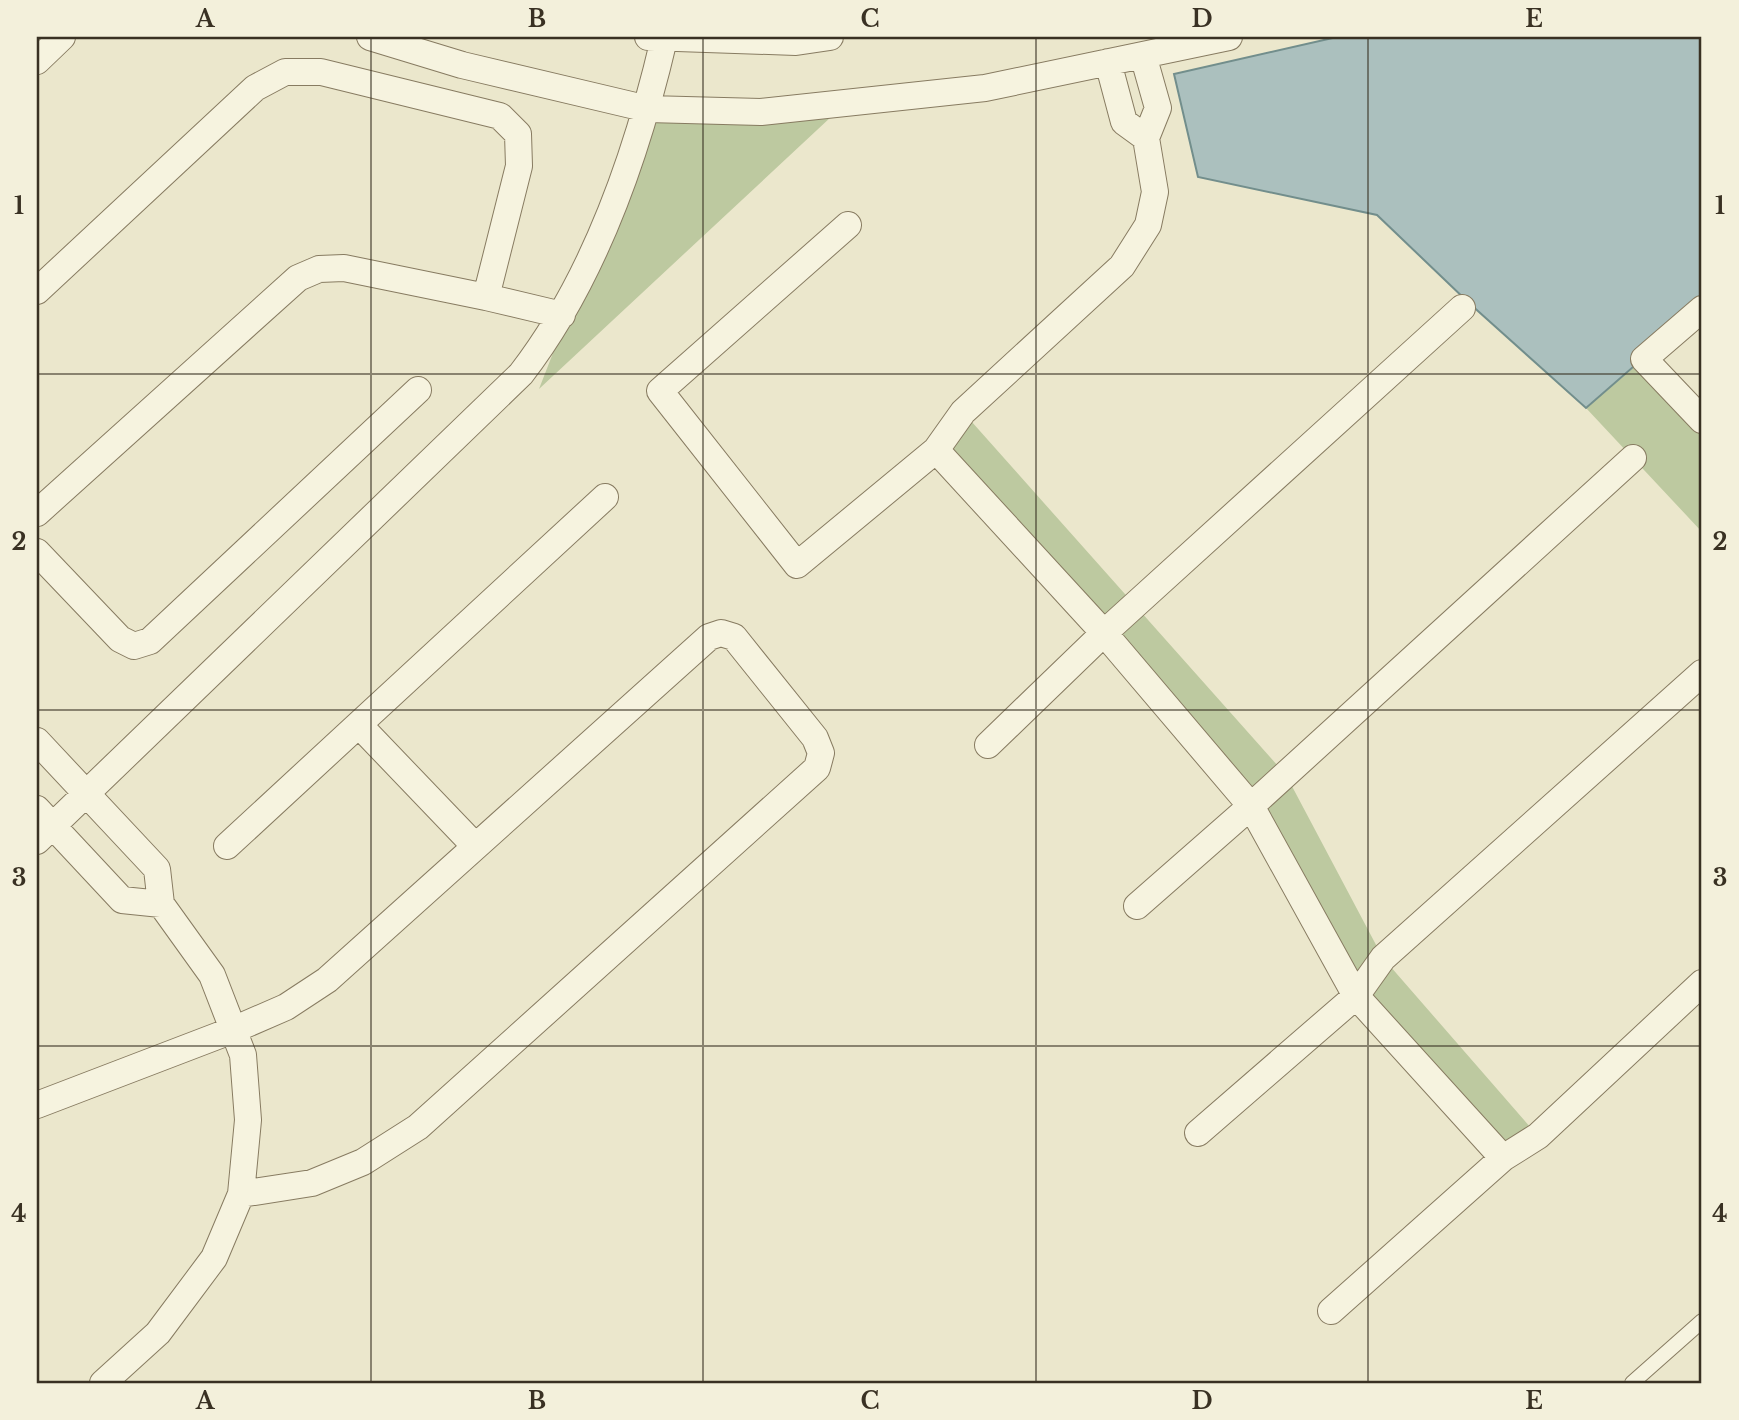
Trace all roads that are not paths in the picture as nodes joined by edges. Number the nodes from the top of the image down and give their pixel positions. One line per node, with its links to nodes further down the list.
1 (62, 37): 7 (street)
2 (370, 37): 8 (street)
3 (830, 37): 5 (street)
4 (1229, 37): 6 (street)
5 (656, 38): 8 (street)
6 (1128, 53): 8 (street); 9 (street); 9 (street)
7 (37, 61)
8 (648, 109): 15 (street)
9 (1146, 138): 18 (street)
10 (848, 225): 18 (street)
11 (37, 291): 12 (street)
12 (486, 297): 15 (street); 21 (street)
13 (1462, 308): 23 (street)
14 (1702, 309): 17 (street)
15 (562, 315): 28 (street)
16 (418, 390): 22 (street)
17 (1702, 420)
18 (936, 450): 23 (street)
19 (1633, 458): 29 (street)
20 (606, 497): 25 (street)
21 (37, 513)
22 (37, 552)
23 (1104, 633): 27 (street); 29 (street)
24 (1702, 673): 36 (street)
25 (360, 726): 31 (street); 32 (street)
26 (37, 741): 28 (street)
27 (988, 745)
28 (87, 794): 30 (street); 33 (street)
29 (1251, 806): 34 (street); 36 (street)
30 (42, 825): 33 (street)
31 (227, 846)
32 (475, 846): 37 (street); 41 (street)
33 (161, 904): 37 (street)
34 (1137, 906)
35 (1702, 983): 40 (street)
36 (1356, 996): 39 (street); 40 (street)
37 (233, 1030): 38 (street); 41 (street)
38 (38, 1112)
39 (1198, 1133)
40 (1503, 1158): 42 (street)
41 (241, 1194): 44 (street)
42 (1331, 1311)
43 (1702, 1321): 45 (lane)
44 (103, 1383)
45 (1632, 1383)

